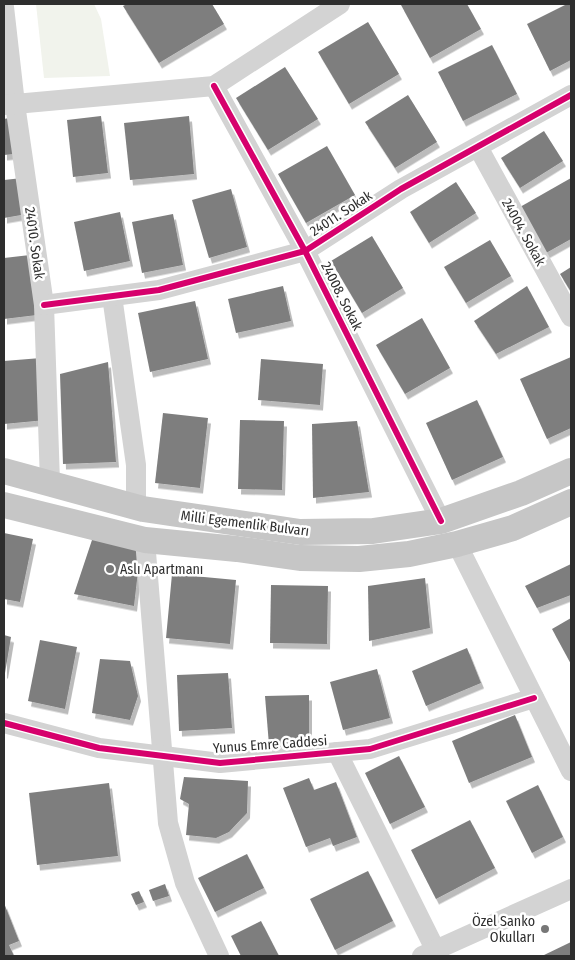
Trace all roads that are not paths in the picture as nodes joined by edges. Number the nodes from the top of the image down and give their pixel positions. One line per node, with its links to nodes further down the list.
1 (340, 4): 3 (street)
2 (4, 6): 5 (street, 24010. Sokak)
3 (214, 86): 5 (street); 7 (street, 24008. Sokak)
4 (571, 95): 6 (street, 24011. Sokak)
5 (9, 104): 9 (street, 24010. Sokak)
6 (478, 147): 7 (street, 24011. Sokak); 10 (street, 24004. Sokak)
7 (305, 251): 8 (street, 24011. Sokak); 17 (street, 24008. Sokak)
8 (112, 296): 9 (street, 24011. Sokak); 16 (street)
9 (44, 305): 13 (street, 24010. Sokak)
10 (571, 317)
11 (571, 470): 17 (main road, Milli Egemenlik Bulvarı)
12 (4, 471): 13 (main road, Milli Egemenlik Bulvarı)
13 (50, 482): 16 (main road, Milli Egemenlik Bulvarı)
14 (571, 502): 19 (main road, Milli Egemenlik Bulvarı)
15 (4, 505): 18 (main road, Milli Egemenlik Bulvarı)
16 (136, 507): 17 (main road, Milli Egemenlik Bulvarı)
17 (441, 521)
18 (145, 540): 19 (main road, Milli Egemenlik Bulvarı); 23 (street)
19 (457, 544): 20 (street)
20 (534, 698): 22 (street, Yunus Emre Caddesi); 24 (street)
21 (4, 723): 23 (street, Yunus Emre Caddesi)
22 (337, 752): 23 (street, Yunus Emre Caddesi); 26 (street)
23 (164, 756): 27 (street)
24 (571, 772)
25 (571, 889): 26 (street)
26 (429, 953)
27 (219, 956)

